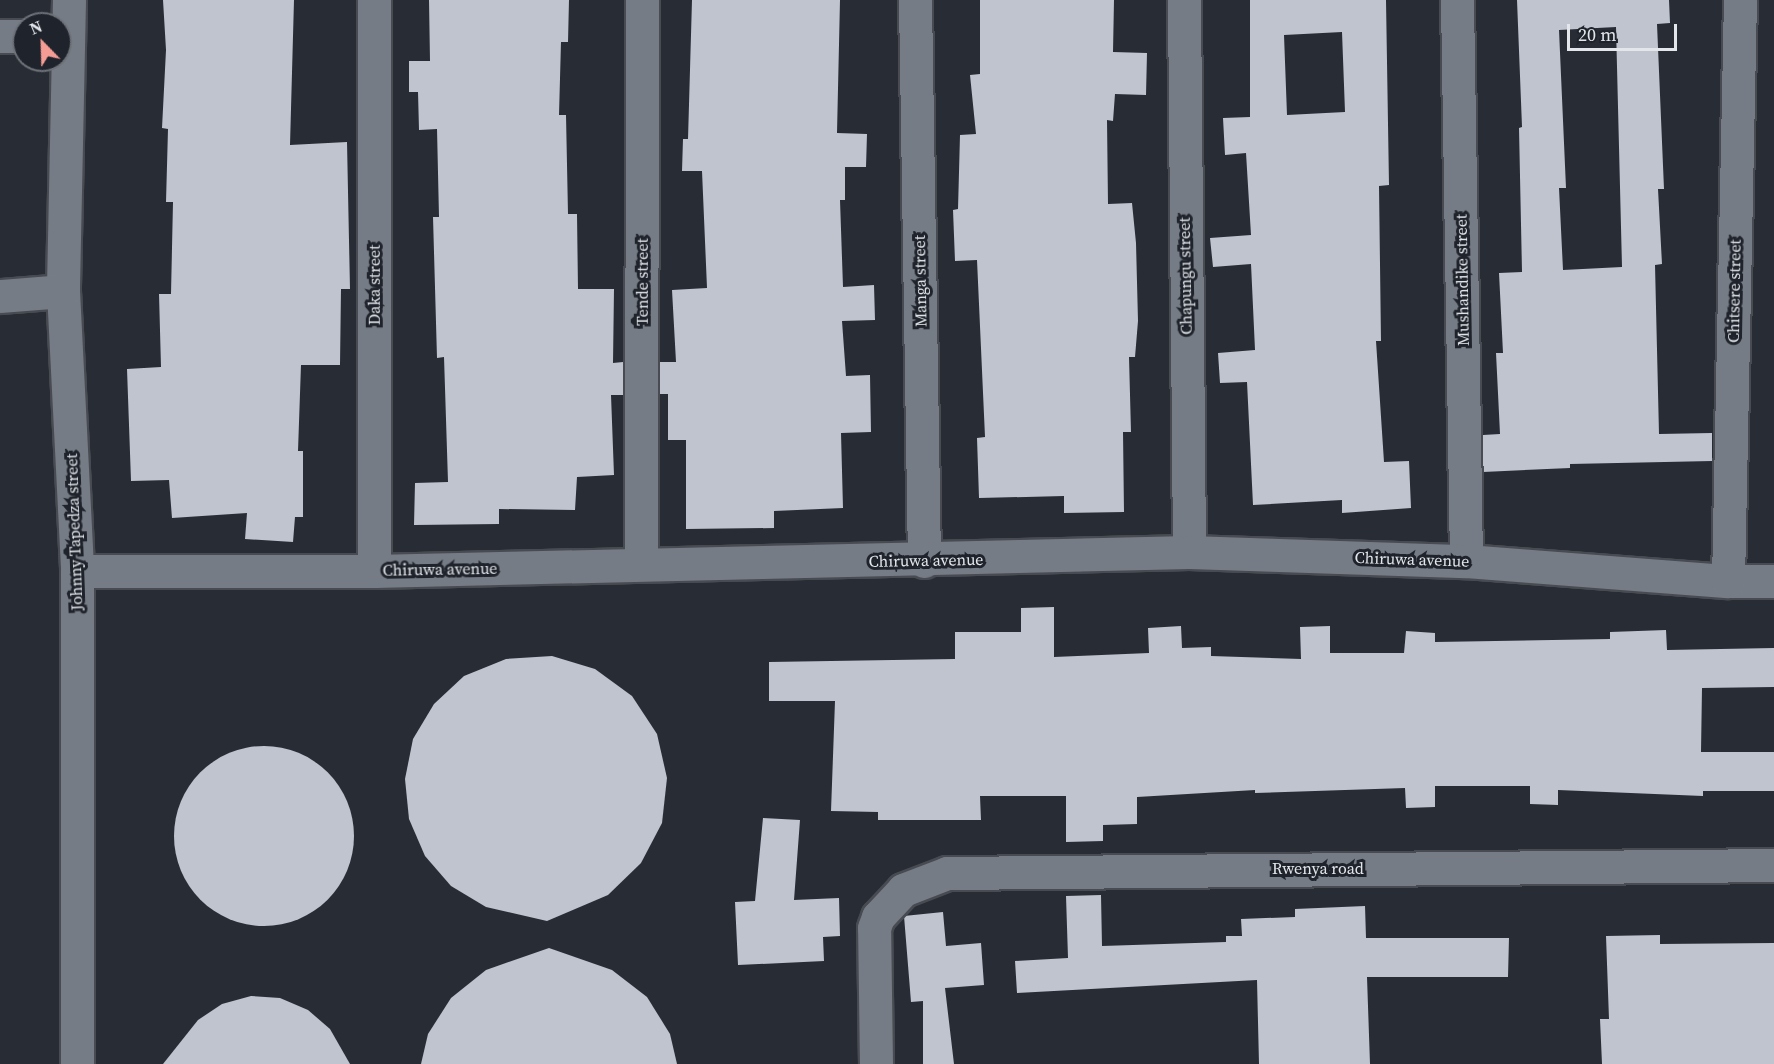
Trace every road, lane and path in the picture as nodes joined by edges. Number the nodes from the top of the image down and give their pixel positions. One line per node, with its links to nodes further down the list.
1 (374, 0): 15 (street, Daka street)
2 (642, 0): 13 (street, Tende street)
3 (915, 0): 11 (street, Manga street)
4 (1184, 0): 10 (street, Chapungu street)
5 (1457, 0): 12 (street, Mushandike street)
6 (1740, 0): 16 (street, Chitsere street)
7 (63, 72): 8 (street, Johnny Tapedza street)
8 (63, 291): 9 (street); 14 (street, Johnny Tapedza street)
9 (0, 296)
10 (1189, 552): 11 (street, Chiruwa avenue); 12 (street, Chiruwa avenue)
11 (924, 561): 13 (street, Chiruwa avenue)
12 (1467, 561): 16 (street, Chiruwa avenue)
13 (641, 564): 15 (street, Chiruwa avenue)
14 (77, 571): 15 (street, Chiruwa avenue); 19 (street, Johnny Tapedza street)
15 (374, 571)
16 (1728, 581): 17 (street, Chiruwa avenue)
17 (1774, 581)
18 (1774, 865): 20 (street, Rwenya road)
19 (77, 1064)
20 (876, 1064)

